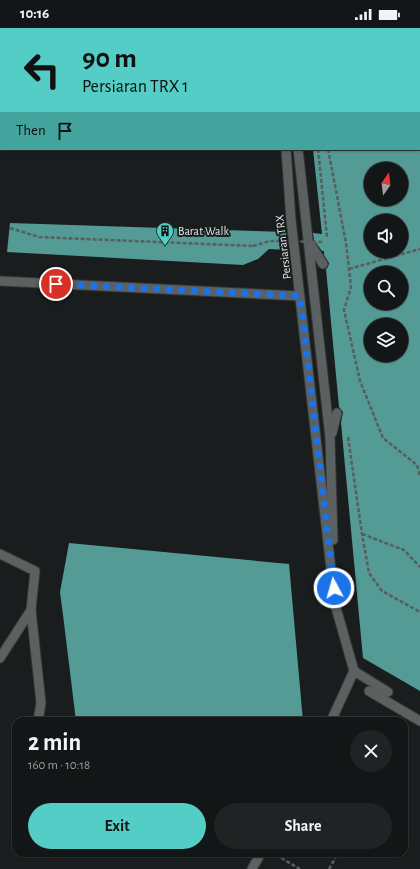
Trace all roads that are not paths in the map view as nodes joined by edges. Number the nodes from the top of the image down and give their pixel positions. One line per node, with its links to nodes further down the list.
1 (286, 150): 6 (lane, Persiaran TRX)
2 (298, 150): 3 (lane, Persiaran TRX)
3 (309, 242): 4 (lane); 8 (lane, Persiaran TRX)
4 (324, 264)
5 (0, 282): 6 (lane)
6 (300, 296): 10 (lane, Persiaran TRX)
7 (344, 434): 8 (lane)
8 (330, 438): 10 (lane, Persiaran TRX)
9 (0, 554): 11 (lane)
10 (336, 604): 13 (lane, Persiaran TRX)
11 (31, 610): 12 (lane); 16 (lane)
12 (0, 658)
13 (354, 671): 15 (lane); 17 (lane)
14 (369, 691): 18 (lane)
15 (388, 692)
16 (39, 717)
17 (333, 717)
18 (420, 721)
19 (259, 857): 20 (lane)
20 (252, 869)

